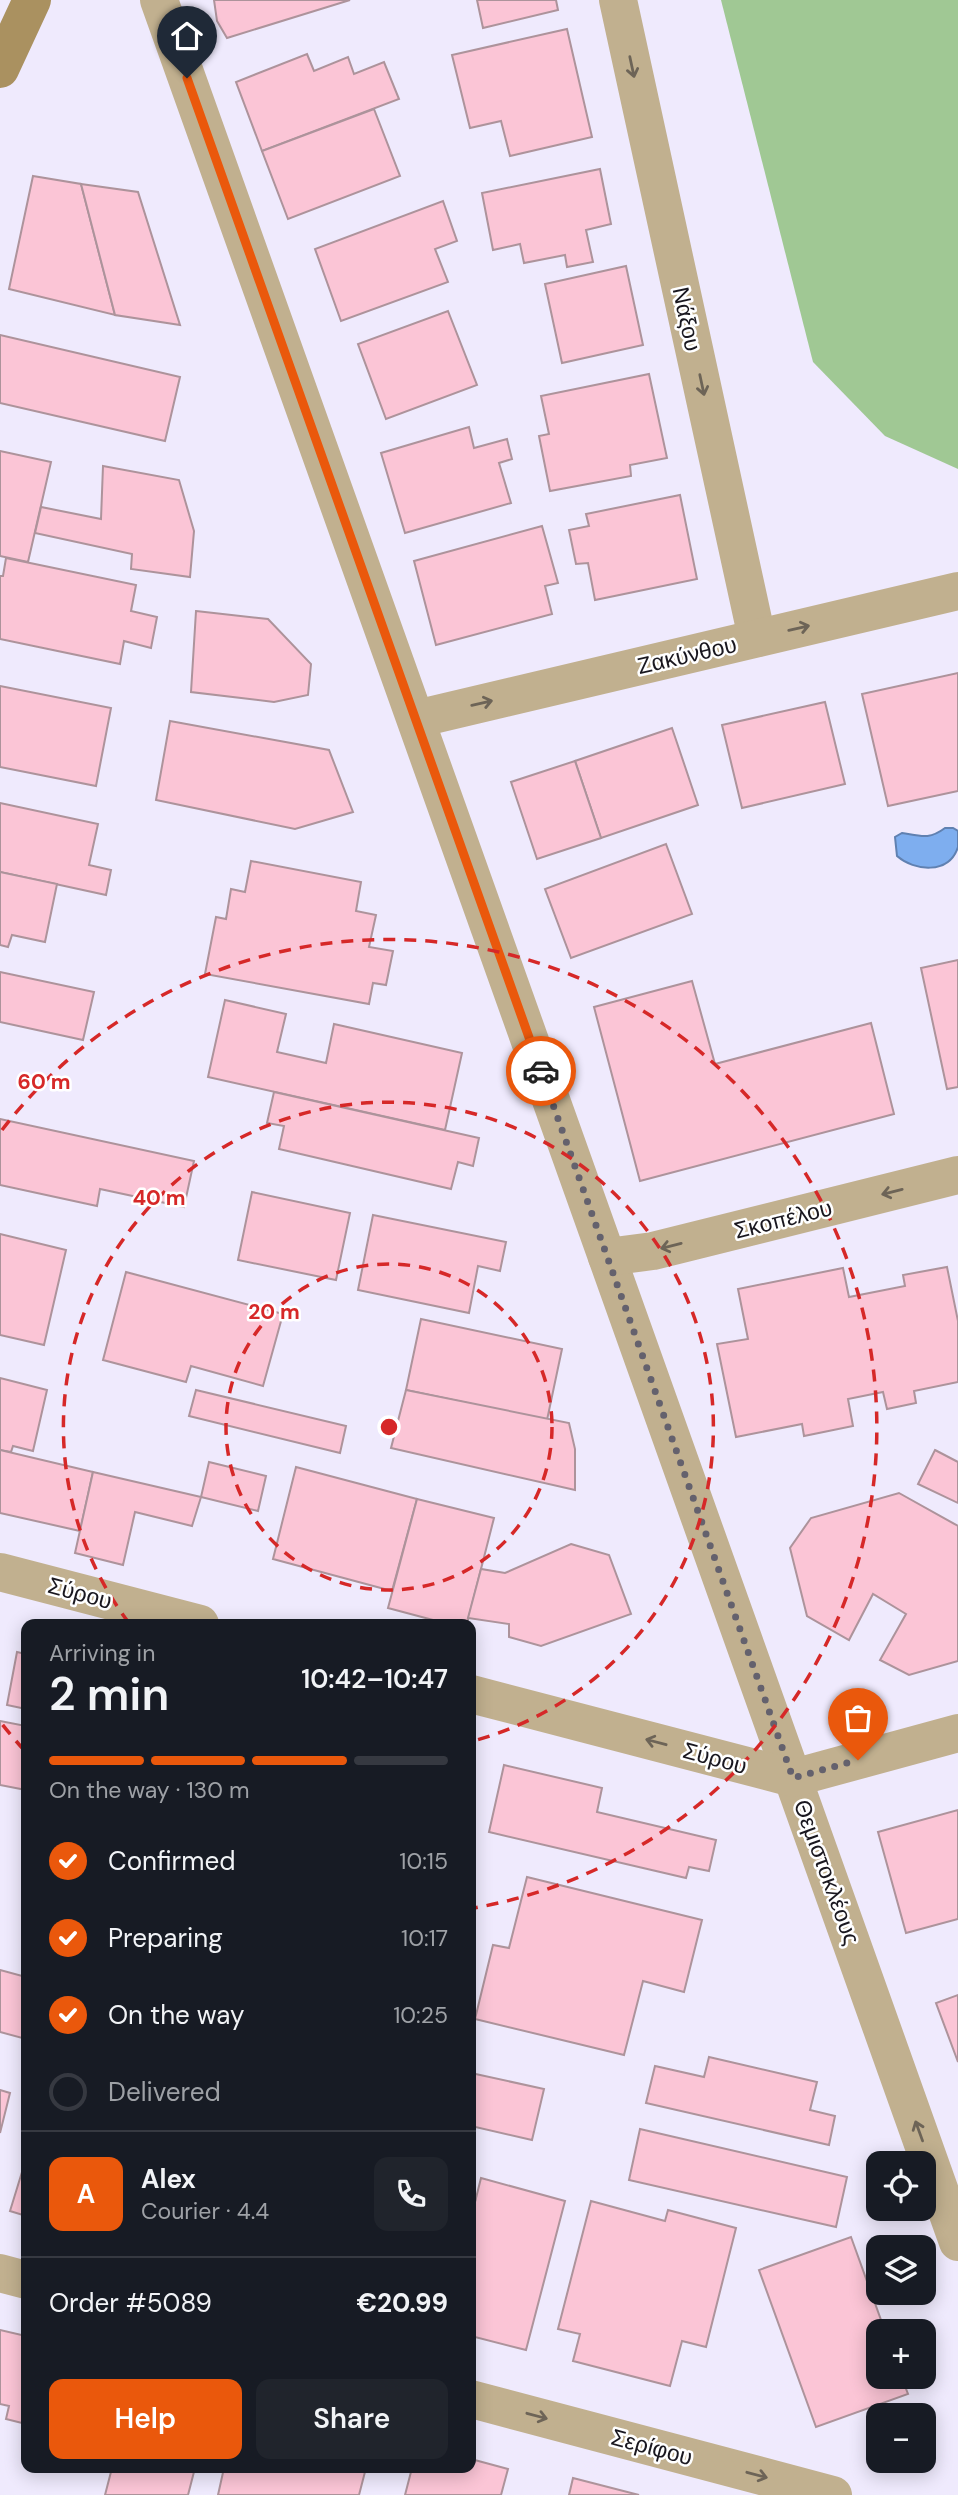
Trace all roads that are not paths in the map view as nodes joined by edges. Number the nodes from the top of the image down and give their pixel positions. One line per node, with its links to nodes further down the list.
1 (32, 0): 5 (street)
2 (59, 0): 5 (street)
3 (159, 0): 8 (street, Θεμιστοκλέους)
4 (618, 0): 7 (street, Νάξου, one-way to 7)
5 (8, 52)
6 (958, 591): 7 (street, Ζακύνθου, one-way to 6)
7 (757, 638): 8 (street, Ζακύνθου, one-way to 7)
8 (416, 719): 10 (street, Θεμιστοκλέους)
9 (958, 1175): 10 (street, Σκοπέλου, one-way to 10)
10 (607, 1257): 15 (street, Θεμιστοκλέους)
11 (0, 1572): 12 (street, Σύρου)
12 (181, 1619)
13 (476, 1695): 15 (street, Σύρου, one-way to 13)
14 (958, 1733): 15 (street, Σύρου)
15 (793, 1778): 16 (street, Θεμιστοκλέους, one-way to 15)
16 (958, 2242)
17 (0, 2273): 18 (street)
18 (21, 2279)
19 (476, 2400): 20 (street, Σερίφου, one-way to 20)
20 (833, 2495)

